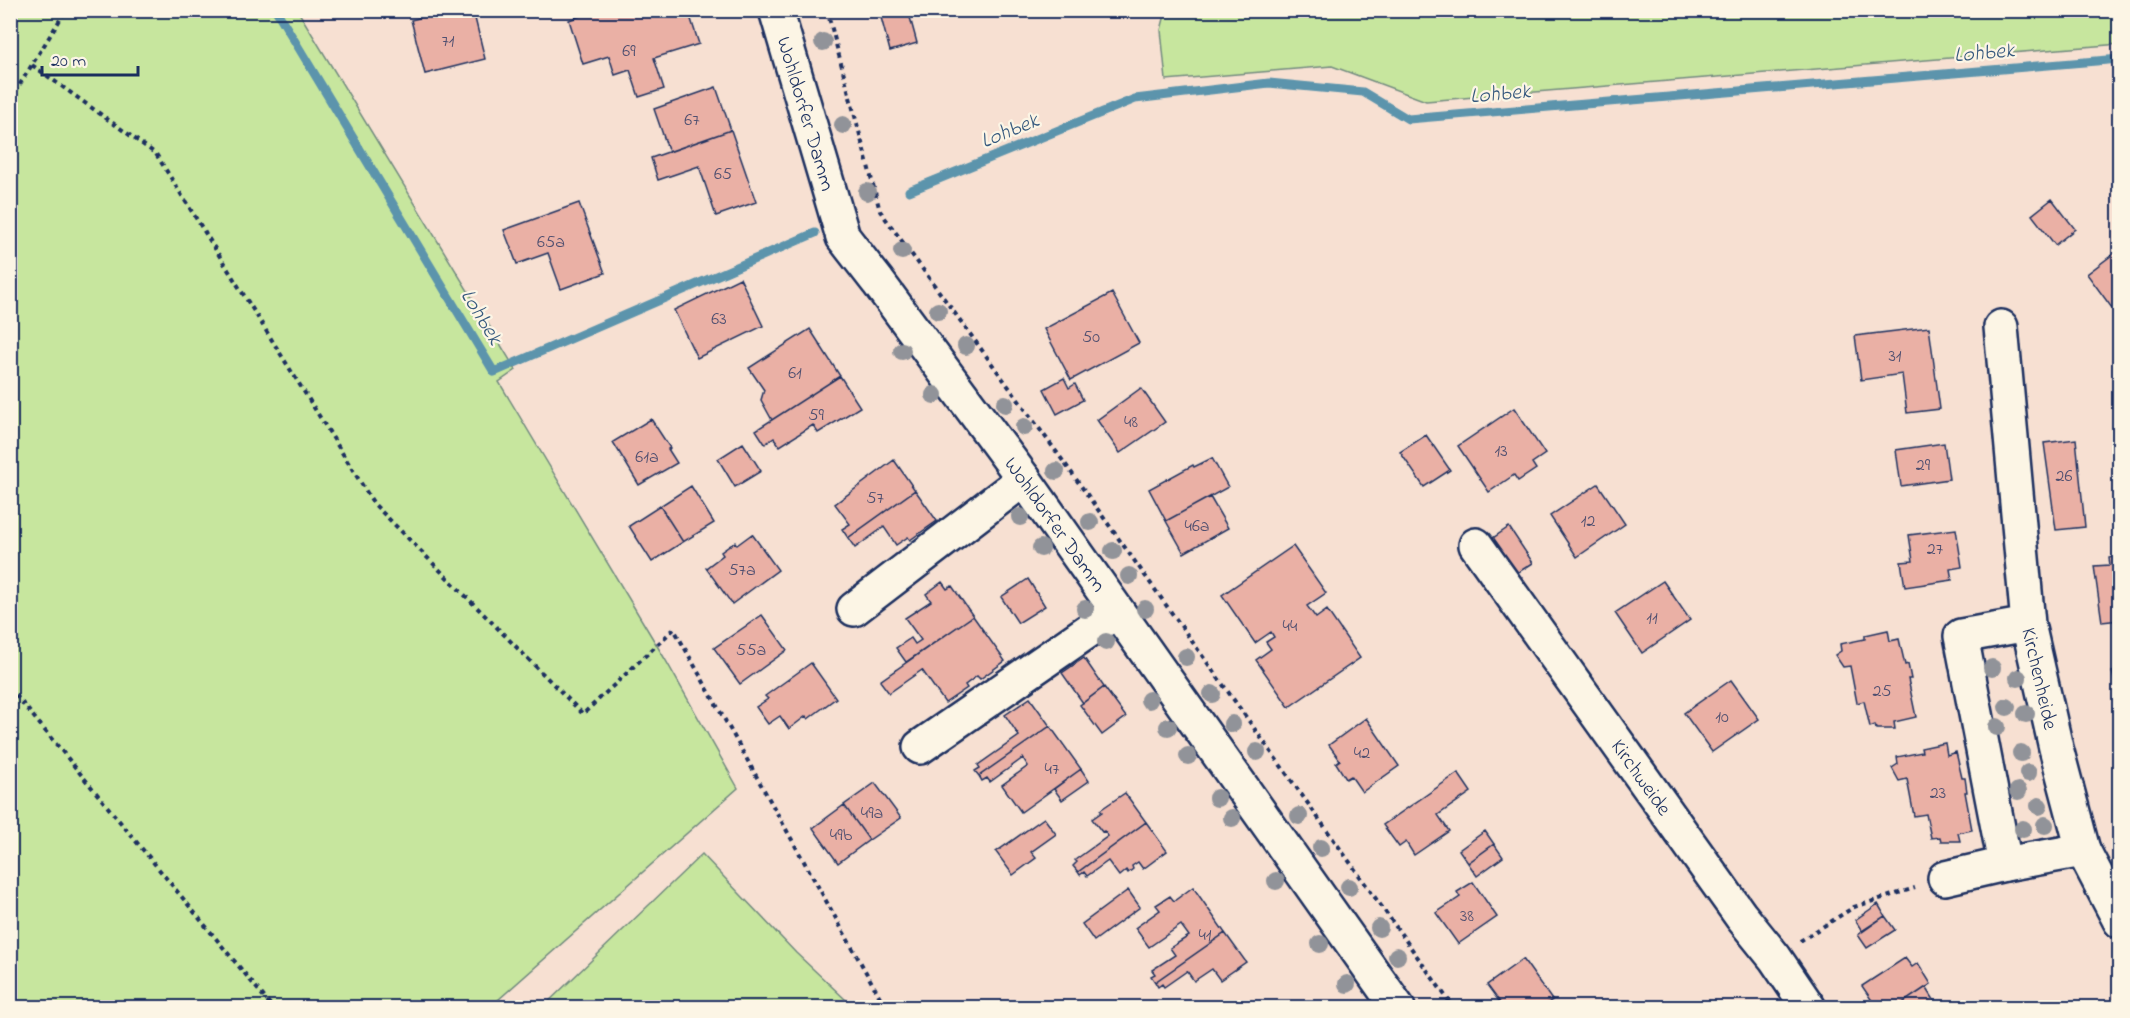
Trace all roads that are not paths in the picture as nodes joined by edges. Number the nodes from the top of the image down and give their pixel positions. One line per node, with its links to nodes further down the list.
1 (776, 10): 3 (street, Wohldorfer Damm)
2 (2001, 327): 7 (street)
3 (1024, 479): 5 (street); 6 (street, Wohldorfer Damm)
4 (1476, 545): 14 (street, Kirchweide)
5 (854, 609)
6 (1117, 611): 8 (street); 13 (street, Wohldorfer Damm)
7 (2028, 624): 9 (street, Kirchenheide); 10 (street, Kirchenheide)
8 (920, 747)
9 (2083, 850): 10 (street); 12 (street, Kirchenheide)
10 (2005, 864): 11 (street)
11 (1945, 878)
12 (2120, 921)
13 (1398, 1008)
14 (1809, 1008)

